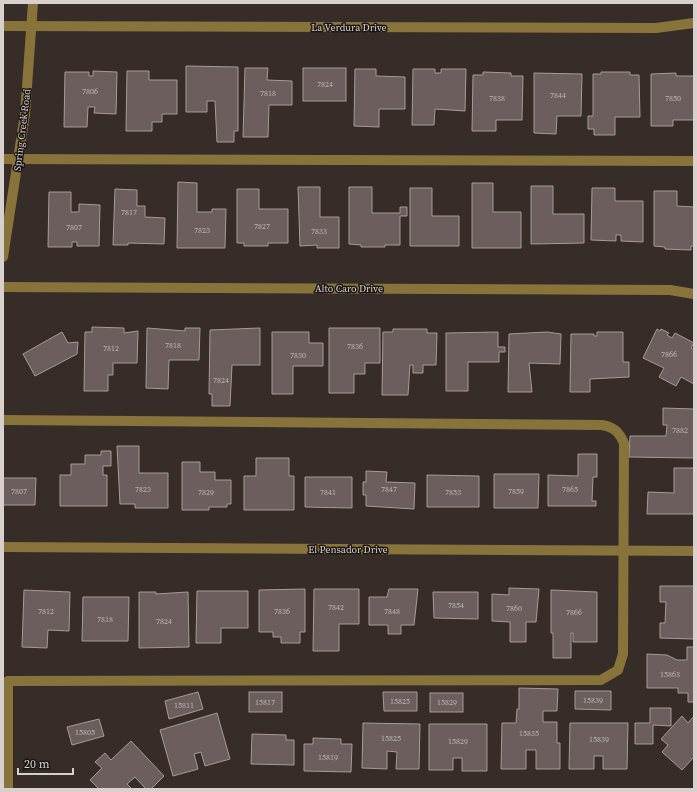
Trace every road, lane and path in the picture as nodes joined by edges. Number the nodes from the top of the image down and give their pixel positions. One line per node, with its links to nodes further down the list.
1 (34, 3): 4 (street, Spring Creek Road)
2 (694, 22): 4 (street, La Verdura Drive)
3 (3, 26): 4 (street, La Verdura Drive)
4 (33, 26): 6 (street, Spring Creek Road)
5 (3, 159): 6 (street)
6 (19, 159): 7 (street); 8 (street, Spring Creek Road)
7 (694, 161)
8 (3, 257)
9 (3, 287): 10 (street, Alto Caro Drive)
10 (694, 294)
11 (3, 420): 13 (street)
12 (3, 547): 13 (street, El Pensador Drive)
13 (624, 550): 14 (street, El Pensador Drive); 15 (street)
14 (694, 551)
15 (8, 789)

